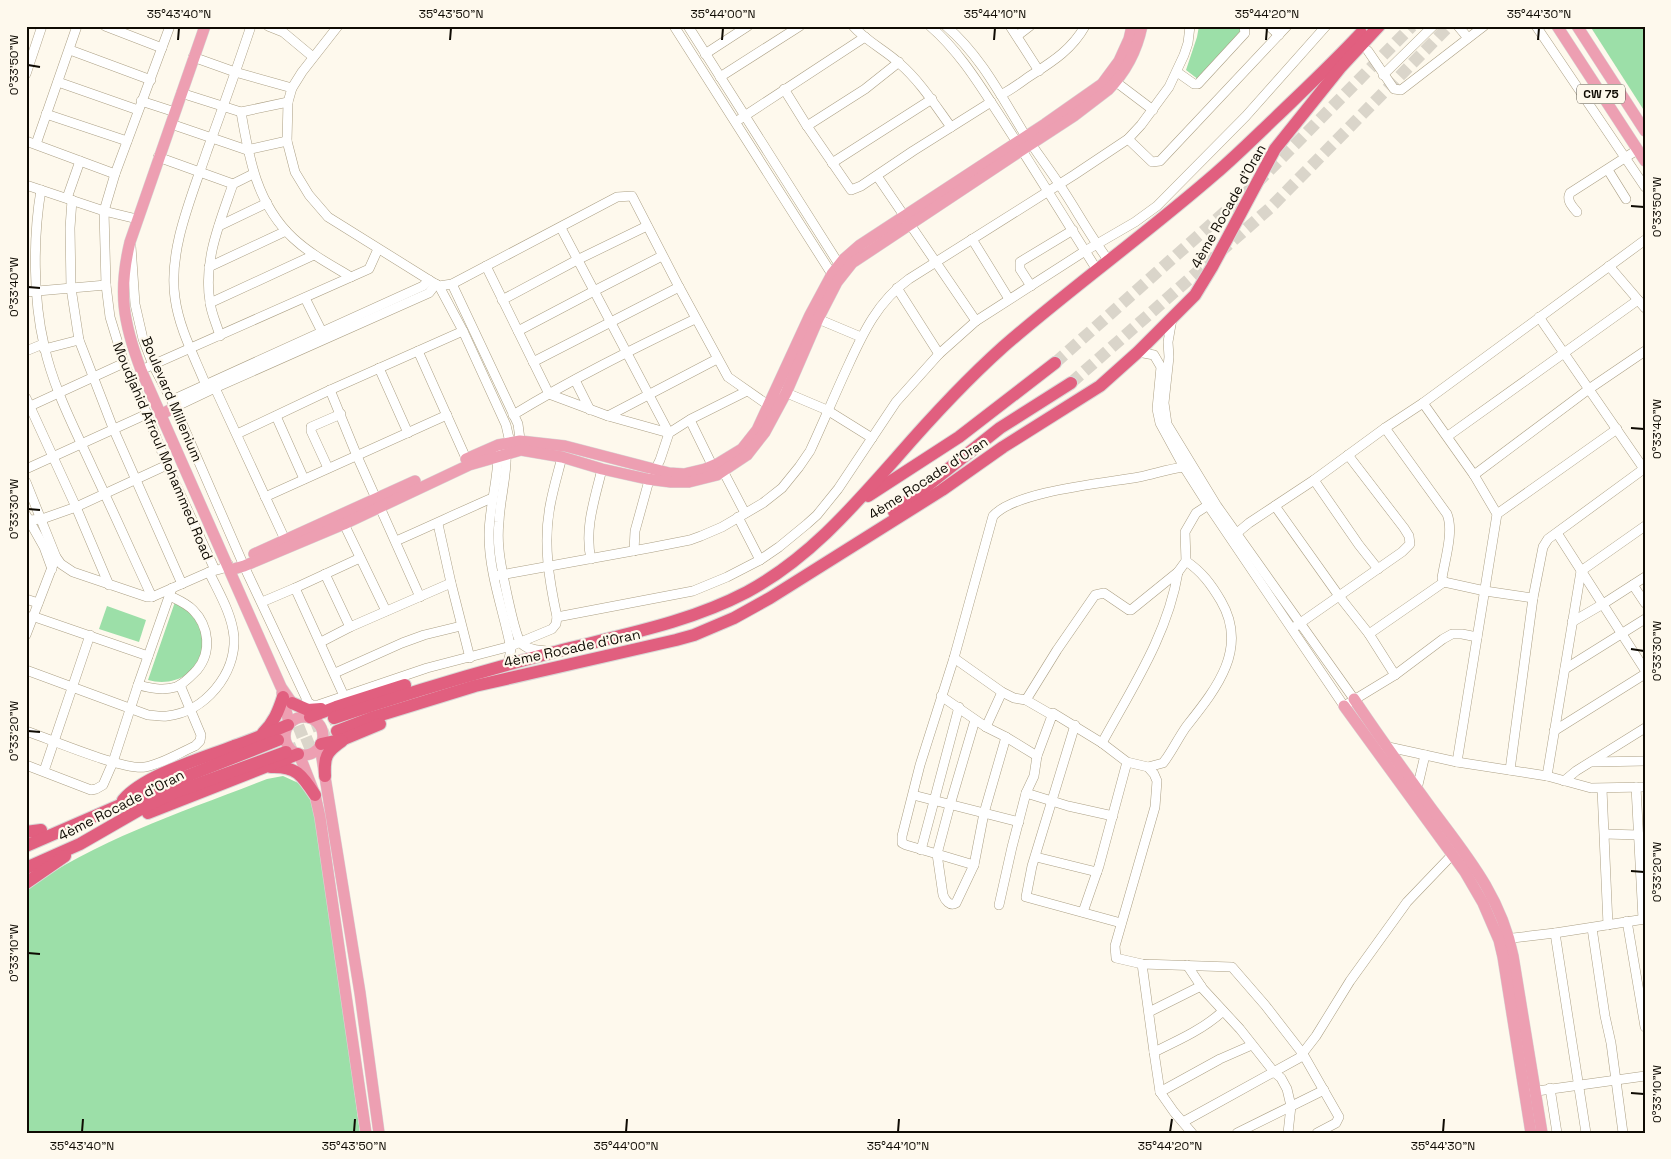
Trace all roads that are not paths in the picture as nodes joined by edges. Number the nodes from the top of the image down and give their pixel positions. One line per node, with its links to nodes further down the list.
1 (42, 26): 51 (street)
2 (77, 26): 42 (street)
3 (105, 26): 37 (street)
4 (130, 26): 37 (street)
5 (170, 26): 41 (street, Moudjahid Afroul Mohammed Road)
6 (205, 26): 46 (main road, Boulevard Millenium)
7 (251, 26): 49 (street)
8 (268, 26): 35 (street)
9 (338, 26): 45 (street)
10 (674, 26): 71 (street)
11 (688, 26): 44 (street)
12 (748, 26): 44 (street)
13 (800, 26): 53 (street)
14 (853, 26): 39 (street)
15 (930, 26): 63 (street)
16 (946, 26): 60 (street)
17 (1010, 26): 38 (street)
18 (1030, 26): 38 (street)
19 (1085, 26): 48 (street)
20 (1132, 26): 81 (main road)
21 (1142, 26): 56 (main road)
22 (1190, 26): 50 (street)
23 (1244, 26): 50 (street)
24 (1269, 26): 36 (street)
25 (1288, 26): 36 (street)
26 (1326, 26): 118 (street)
27 (1367, 26): 124 (highway, 4ème Rocade d'Oran)
28 (1379, 26): 151 (highway, 4ème Rocade d'Oran)
29 (1433, 26): 52 (street)
30 (1458, 26): 40 (street)
31 (1484, 26): 40 (street)
32 (1536, 26): 86 (street)
33 (1558, 26): 84 (main road, CW 75)
34 (1578, 26): 75 (main road)
35 (286, 29): 45 (street)
36 (1279, 35): 77 (street)
37 (126, 36): 41 (street)
38 (1017, 36): 48 (street)
39 (865, 37): 47 (street); 58 (street)
40 (1468, 38): 52 (street)
41 (162, 48): 54 (street, Moudjahid Afroul Mohammed Road)
42 (70, 50): 54 (street); 55 (street)
43 (1368, 51): 52 (street)
44 (705, 54): 53 (street)
45 (313, 57): 57 (street)
46 (193, 58): 49 (street); 59 (main road, Boulevard Millenium)
47 (899, 62): 61 (street); 73 (street)
48 (1039, 71): 60 (street)
49 (235, 72): 57 (street); 65 (street)
50 (1177, 72): 66 (street)
51 (26, 74)
52 (1383, 75)
53 (720, 77): 70 (street)
54 (150, 80): 64 (street, Moudjahid Afroul Mohammed Road)
55 (58, 82): 64 (street); 69 (street)
56 (1116, 82): 66 (street); 81 (main road)
57 (292, 88): 62 (street)
58 (784, 89): 70 (street); 73 (street)
59 (182, 93): 65 (street); 67 (main road, Boulevard Millenium)
60 (1001, 95): 81 (street)
61 (932, 100): 74 (street); 89 (street)
62 (288, 102): 68 (street); 80 (street)
63 (991, 102): 74 (street); 81 (street)
64 (140, 106): 67 (street); 79 (street, Moudjahid Afroul Mohammed Road)
65 (223, 106): 68 (street); 76 (street)
66 (1152, 110): 77 (street)
67 (175, 112): 72 (main road, Boulevard Millenium)
68 (241, 112): 83 (street)
69 (46, 114): 79 (street); 82 (street)
70 (745, 116): 71 (street); 130 (street)
71 (736, 122): 130 (street)
72 (171, 124): 76 (street); 85 (main road, Boulevard Millenium)
73 (807, 126): 89 (street)
74 (951, 127): 94 (street)
75 (1645, 131)
76 (212, 138): 83 (street); 91 (street)
77 (1128, 139): 97 (street)
78 (26, 141): 82 (street)
79 (127, 141): 92 (street, Moudjahid Afroul Mohammed Road)
80 (287, 141): 83 (street); 119 (street)
81 (1024, 143): 97 (street); 100 (street); 108 (main road)
82 (36, 144): 87 (street)
83 (248, 150): 93 (street)
84 (1637, 150): 86 (street); 88 (main road, CW 75)
85 (158, 157): 91 (street); 106 (main road, Boulevard Millenium)
86 (1625, 158): 90 (street); 98 (street)
87 (80, 161): 92 (street); 101 (street)
88 (1645, 162)
89 (832, 163): 94 (street)
90 (1608, 170): 102 (street); 105 (street)
91 (200, 172): 95 (street); 162 (street)
92 (115, 174): 104 (street, Moudjahid Afroul Mohammed Road)
93 (253, 174): 95 (street); 103 (street)
94 (877, 176): 108 (street)
95 (232, 184): 110 (street)
96 (26, 185): 99 (street)
97 (1059, 185): 100 (street); 118 (street)
98 (1645, 187)
99 (40, 190): 101 (street); 109 (street)
100 (1049, 191): 113 (street); 115 (street)
101 (69, 199): 104 (street); 137 (street)
102 (1626, 199)
103 (267, 204): 110 (street); 114 (street)
104 (104, 211): 106 (street); 134 (street, Moudjahid Afroul Mohammed Road)
105 (1577, 212)
106 (137, 219): 117 (main road, Boulevard Millenium)
107 (26, 220): 109 (street)
108 (906, 220): 125 (street); 130 (main road)
109 (36, 223): 140 (street)
110 (219, 226): 128 (street)
111 (647, 226): 112 (street); 122 (street); 123 (street)
112 (561, 228): 123 (street); 126 (street)
113 (1073, 230): 120 (street); 135 (street)
114 (286, 231): 121 (street); 128 (street)
115 (972, 239): 125 (street); 143 (street)
116 (1645, 240): 127 (street)
117 (130, 242): 174 (street); 176 (main road, Boulevard Millenium)
118 (1096, 244): 120 (street); 124 (street)
119 (378, 249): 131 (street); 132 (street)
120 (1085, 251): 129 (street); 135 (street)
121 (314, 255): 131 (street); 146 (street)
122 (662, 256): 136 (street); 139 (street)
123 (578, 260): 139 (street); 144 (street)
124 (1109, 261): 129 (highway, 4ème Rocade d'Oran)
125 (936, 263): 138 (street); 152 (street)
126 (486, 266): 133 (street); 144 (street)
127 (1609, 266): 145 (street); 148 (street)
128 (209, 267): 146 (street)
129 (1097, 270): 237 (highway, 4ème Rocade d'Oran)
130 (838, 273): 150 (main road); 184 (main road)
131 (351, 277): 142 (street)
132 (435, 284): 133 (street); 154 (street); 156 (street); 160 (street)
133 (452, 284): 200 (street)
134 (106, 285): 137 (street); 172 (street, Moudjahid Afroul Mohammed Road)
135 (1031, 286): 143 (street)
136 (679, 287): 149 (street); 153 (street)
137 (71, 288): 140 (street); 159 (street)
138 (897, 288): 158 (street); 168 (street)
139 (594, 290): 153 (street); 155 (street)
140 (37, 291): 141 (street); 161 (street)
141 (26, 292)
142 (305, 298): 156 (street); 157 (street)
143 (1009, 299): 152 (street)
144 (502, 300): 155 (street)
145 (1638, 300): 147 (street); 169 (street)
146 (210, 303): 157 (street)
147 (1645, 308)
148 (1539, 317): 169 (street); 191 (street)
149 (695, 319): 166 (street); 170 (street)
150 (818, 319): 158 (street); 184 (main road)
151 (1172, 319): 167 (highway, 4ème Rocade d'Oran); 190 (street)
152 (976, 321): 168 (street)
153 (611, 322): 166 (street); 171 (street)
154 (463, 331): 164 (street); 213 (street)
155 (518, 331): 171 (street)
156 (322, 332): 160 (street)
157 (220, 336): 162 (street)
158 (861, 337): 195 (street)
159 (79, 340): 161 (street); 177 (street)
160 (312, 341): 180 (street); 181 (street)
161 (44, 346): 163 (street); 186 (street)
162 (191, 349): 174 (street); 180 (street)
163 (26, 351)
164 (418, 351): 175 (street); 199 (street)
165 (1645, 351): 182 (street)
166 (626, 352): 178 (street); 188 (street)
167 (1138, 352): 190 (street); 250 (highway, 4ème Rocade d'Oran)
168 (939, 354): 211 (street)
169 (1563, 354): 182 (street); 210 (street)
170 (717, 359): 185 (street); 188 (street)
171 (533, 362): 187 (street)
172 (124, 363): 177 (street); 196 (street, Moudjahid Afroul Mohammed Road)
173 (1055, 363): 237 (highway)
174 (153, 365): 176 (street); 189 (street)
175 (378, 368): 183 (street); 207 (street)
176 (141, 370): 197 (main road, Boulevard Millenium)
177 (92, 378): 186 (street); 204 (street)
178 (575, 380): 187 (street); 194 (street)
179 (1071, 383): 250 (highway)
180 (205, 384): 189 (street)
181 (215, 388): 189 (street); 209 (street)
182 (1589, 389): 206 (street); 227 (street)
183 (330, 390): 198 (street); 201 (street)
184 (781, 390): 193 (main road); 195 (street); 220 (main road)
185 (747, 391): 193 (street); 203 (street)
186 (59, 393): 192 (street); 212 (street)
187 (549, 394): 194 (street); 200 (street)
188 (649, 395): 202 (street); 208 (street)
189 (174, 403): 197 (main road); 258 (street)
190 (1160, 403): 221 (street); 236 (street)
191 (1423, 403): 205 (street); 210 (street)
192 (27, 404): 217 (street)
193 (768, 405): 220 (main road)
194 (590, 410): 202 (street)
195 (828, 410): 211 (street); 241 (street)
196 (147, 414): 204 (street); 219 (street, Moudjahid Afroul Mohammed Road)
197 (162, 414): 261 (main road, Boulevard Millenium)
198 (341, 414): 215 (street); 222 (street)
199 (446, 415): 207 (street); 218 (street)
200 (513, 415): 213 (street)
201 (276, 416): 209 (street); 229 (street)
202 (608, 416): 208 (street)
203 (690, 420): 208 (street); 220 (street)
204 (113, 428): 212 (street); 228 (street)
205 (1385, 428): 214 (street); 268 (street)
206 (1617, 429): 223 (street); 240 (street)
207 (408, 432): 215 (street)
208 (669, 433): 226 (street)
209 (237, 434): 233 (street)
210 (1448, 436): 227 (street)
211 (872, 438): 256 (street)
212 (81, 444): 217 (street); 232 (street)
213 (509, 448): 216 (main road); 218 (main road); 226 (main road); 234 (street); 266 (street)
214 (1348, 455): 230 (street); 262 (street)
215 (357, 456): 222 (street); 235 (street)
216 (562, 456): 225 (main road); 259 (street)
217 (53, 457): 224 (street); 239 (street)
218 (468, 462): 235 (main road)
219 (167, 465): 228 (street); 261 (street, Moudjahid Afroul Mohammed Road)
220 (718, 466): 226 (main road); 241 (street)
221 (1184, 467): 236 (street); 306 (street)
222 (328, 468): 229 (street)
223 (1644, 468): 247 (street)
224 (26, 469)
225 (602, 469): 226 (main road); 255 (street)
226 (653, 475): 252 (street)
227 (1474, 475): 240 (street)
228 (135, 479): 232 (street); 270 (street)
229 (304, 479): 233 (street)
230 (1314, 480): 238 (street); 262 (street)
231 (26, 482): 243 (street)
232 (105, 494): 239 (street); 277 (street)
233 (265, 497): 251 (street)
234 (492, 498): 245 (street); 266 (street)
235 (378, 502): 244 (main road); 249 (street); 251 (main road)
236 (1211, 503): 248 (street); 257 (street)
237 (855, 505): 301 (highway, 4ème Rocade d'Oran)
238 (1275, 506): 248 (street); 276 (street)
239 (76, 507): 243 (street); 271 (street)
240 (1497, 514): 274 (street)
241 (742, 515): 252 (street); 256 (street)
242 (28, 518): 243 (street); 260 (street)
243 (42, 519): 253 (street)
244 (344, 524): 251 (main road); 254 (street)
245 (438, 524): 249 (street); 269 (street)
246 (1645, 526): 264 (street)
247 (1557, 533): 264 (street); 279 (street)
248 (1234, 536): 290 (street); 293 (street)
249 (396, 541): 278 (street)
250 (857, 542): 329 (highway, 4ème Rocade d'Oran)
251 (287, 544): 258 (main road)
252 (634, 551): 255 (street)
253 (56, 557): 260 (street); 271 (street)
254 (360, 558): 265 (street); 285 (street)
255 (590, 559): 259 (street)
256 (760, 560): 287 (street)
257 (1186, 561): 263 (street); 353 (street)
258 (243, 563): 261 (main road); 282 (street)
259 (547, 566): 266 (street); 287 (street)
260 (52, 569): 281 (street)
261 (221, 569): 270 (street); 317 (main road, Boulevard Millenium); 324 (street, Moudjahid Afroul Mohammed Road)
262 (1378, 569): 276 (street)
263 (1178, 572): 320 (street); 339 (street)
264 (1581, 572): 284 (street); 289 (street)
265 (325, 574): 273 (street); 292 (street)
266 (499, 576): 300 (street); 303 (street)
267 (1645, 577): 272 (street)
268 (1444, 582): 274 (street); 294 (street)
269 (451, 583): 278 (street); 291 (street)
270 (182, 584): 275 (street)
271 (109, 585): 277 (street)
272 (1633, 585): 283 (street); 284 (street)
273 (295, 588): 282 (street); 299 (street)
274 (1485, 591): 279 (street); 298 (street)
275 (171, 592): 277 (street); 304 (street); 314 (street)
276 (1339, 596): 290 (street); 294 (street)
277 (152, 597)
278 (420, 597): 285 (street)
279 (1533, 598): 354 (street)
280 (26, 599): 281 (street)
281 (38, 602): 286 (street)
282 (262, 602): 318 (street)
283 (1645, 603)
284 (1603, 604): 289 (street); 295 (street)
285 (386, 611): 292 (street)
286 (32, 616): 296 (street); 297 (street)
287 (557, 617): 300 (street)
288 (1645, 619): 295 (street)
289 (1572, 622): 307 (street)
290 (1300, 624): 293 (street); 321 (street)
291 (461, 626): 305 (street); 310 (street)
292 (350, 627): 299 (street)
293 (1291, 629): 321 (street)
294 (1368, 634): 312 (street)
295 (1622, 634): 307 (street); 309 (street)
296 (26, 635)
297 (90, 636): 304 (street); 315 (street)
298 (1477, 637): 312 (street); 348 (street)
299 (321, 642): 310 (street)
300 (520, 642): 302 (street); 303 (street)
301 (566, 650): 302 (highway); 329 (highway, 4ème Rocade d'Oran)
302 (546, 651): 303 (highway)
303 (510, 653): 305 (street); 329 (highway)
304 (148, 656): 313 (street)
305 (470, 658): 318 (street)
306 (954, 658): 316 (street); 319 (street)
307 (1565, 669): 334 (street)
308 (26, 670): 315 (street, Moudjahid Afroul Mohammed Road)
309 (1645, 670)
310 (334, 673): 318 (street)
311 (1645, 674): 334 (street)
312 (1395, 675): 321 (street)
313 (138, 685): 314 (street); 323 (street)
314 (180, 685): 324 (street)
315 (72, 686): 323 (street, Moudjahid Afroul Mohammed Road); 337 (street)
316 (1002, 692): 320 (street); 331 (street)
317 (285, 695): 326 (main road); 328 (main road); 329 (highway); 335 (highway)
318 (344, 696)
319 (941, 696): 322 (street); 364 (street)
320 (1026, 700): 325 (street)
321 (1349, 702): 340 (main road); 342 (main road)
322 (959, 707): 327 (street); 366 (street)
323 (131, 708): 324 (street, Moudjahid Afroul Mohammed Road); 346 (street)
324 (189, 709): 346 (street)
325 (1052, 715): 330 (street); 345 (street)
326 (308, 717): 328 (main road); 329 (highway); 341 (main road)
327 (975, 720): 331 (street); 367 (street)
328 (289, 724): 335 (highway); 343 (main road)
329 (338, 724): 341 (highway); 356 (highway)
330 (1075, 725): 339 (street); 365 (street)
331 (986, 727): 336 (street)
332 (1645, 728): 349 (street)
333 (26, 731): 337 (street)
334 (1554, 731): 357 (street)
335 (258, 737): 368 (highway)
336 (1006, 737): 345 (street); 369 (street)
337 (53, 740): 346 (street); 355 (street)
338 (278, 740): 368 (highway, 4ème Rocade d'Oran)
339 (1102, 743): 347 (street)
340 (1371, 743): 342 (street); 384 (main road)
341 (321, 745): 343 (main road); 356 (main road)
342 (1385, 746): 344 (street); 360 (main road)
343 (294, 753): 352 (highway); 363 (main road); 373 (highway, 4ème Rocade d'Oran)
344 (1425, 755): 348 (street); 360 (street)
345 (1037, 756): 362 (street)
346 (113, 762): 355 (street)
347 (1127, 762): 353 (street); 370 (street)
348 (1457, 762): 354 (street)
349 (1591, 762): 350 (street); 358 (street)
350 (1645, 762)
351 (26, 765): 355 (street)
352 (266, 767): 363 (highway); 373 (highway)
353 (1148, 767): 394 (street)
354 (1510, 770): 357 (street)
355 (44, 771)
356 (325, 776): 419 (main road)
357 (1547, 776): 358 (street)
358 (1564, 781): 361 (street)
359 (1640, 787): 361 (street); 377 (street)
360 (1417, 789): 398 (main road)
361 (1602, 789): 376 (street)
362 (1026, 793): 365 (street); 371 (street)
363 (315, 795): 418 (main road)
364 (913, 795): 366 (street); 382 (street)
365 (1052, 800): 370 (street); 385 (street)
366 (935, 801): 367 (street); 382 (street)
367 (950, 805): 369 (street); 383 (street)
368 (117, 806): 372 (highway, 4ème Rocade d'Oran)
369 (984, 814): 371 (street); 386 (street)
370 (1113, 816): 388 (street)
371 (1019, 822): 390 (street)
372 (75, 824): 374 (highway); 380 (highway, 4ème Rocade d'Oran)
373 (115, 824): 379 (highway, 4ème Rocade d'Oran)
374 (41, 830): 375 (highway); 378 (highway)
375 (26, 832)
376 (1605, 834): 377 (street); 395 (street)
377 (1639, 835): 381 (street)
378 (26, 837)
379 (80, 844): 387 (highway, 4ème Rocade d'Oran); 389 (highway)
380 (26, 846)
381 (1642, 847): 392 (street)
382 (921, 850): 383 (street)
383 (937, 854): 386 (street); 386 (street)
384 (1452, 855): 398 (main road); 407 (street)
385 (1036, 858): 388 (street); 391 (street)
386 (974, 865)
387 (26, 868)
388 (1097, 872): 391 (street)
389 (26, 883)
390 (999, 904)
391 (1083, 912): 394 (street)
392 (1644, 919): 393 (street)
393 (1627, 921): 395 (street); 404 (street)
394 (1121, 923): 399 (street)
395 (1608, 925): 396 (street)
396 (1592, 928): 397 (street); 410 (street)
397 (1555, 933): 398 (street); 411 (street)
398 (1504, 939): 415 (main road)
399 (1142, 964): 400 (street); 403 (street)
400 (1187, 965): 401 (street); 407 (street)
401 (1202, 986): 402 (street); 403 (street)
402 (1223, 1011): 405 (street); 406 (street)
403 (1149, 1012): 406 (street)
404 (1645, 1027)
405 (1252, 1045): 408 (street); 414 (street)
406 (1154, 1052): 414 (street)
407 (1303, 1054): 408 (street); 413 (street)
408 (1274, 1072): 416 (street); 417 (street)
409 (1645, 1076): 410 (street)
410 (1616, 1080): 411 (street); 428 (street)
411 (1578, 1085): 412 (street); 427 (street)
412 (1550, 1088): 415 (street); 426 (street)
413 (1324, 1090): 416 (street); 423 (street)
414 (1160, 1092): 417 (street)
415 (1531, 1092): 424 (main road); 425 (main road)
416 (1291, 1106): 421 (street); 422 (street)
417 (1183, 1122): 420 (street)
418 (366, 1133)
419 (379, 1133)
420 (1192, 1133)
421 (1237, 1133)
422 (1288, 1133)
423 (1316, 1133)
424 (1531, 1133)
425 (1542, 1133)
426 (1556, 1133)
427 (1586, 1133)
428 (1623, 1133)

